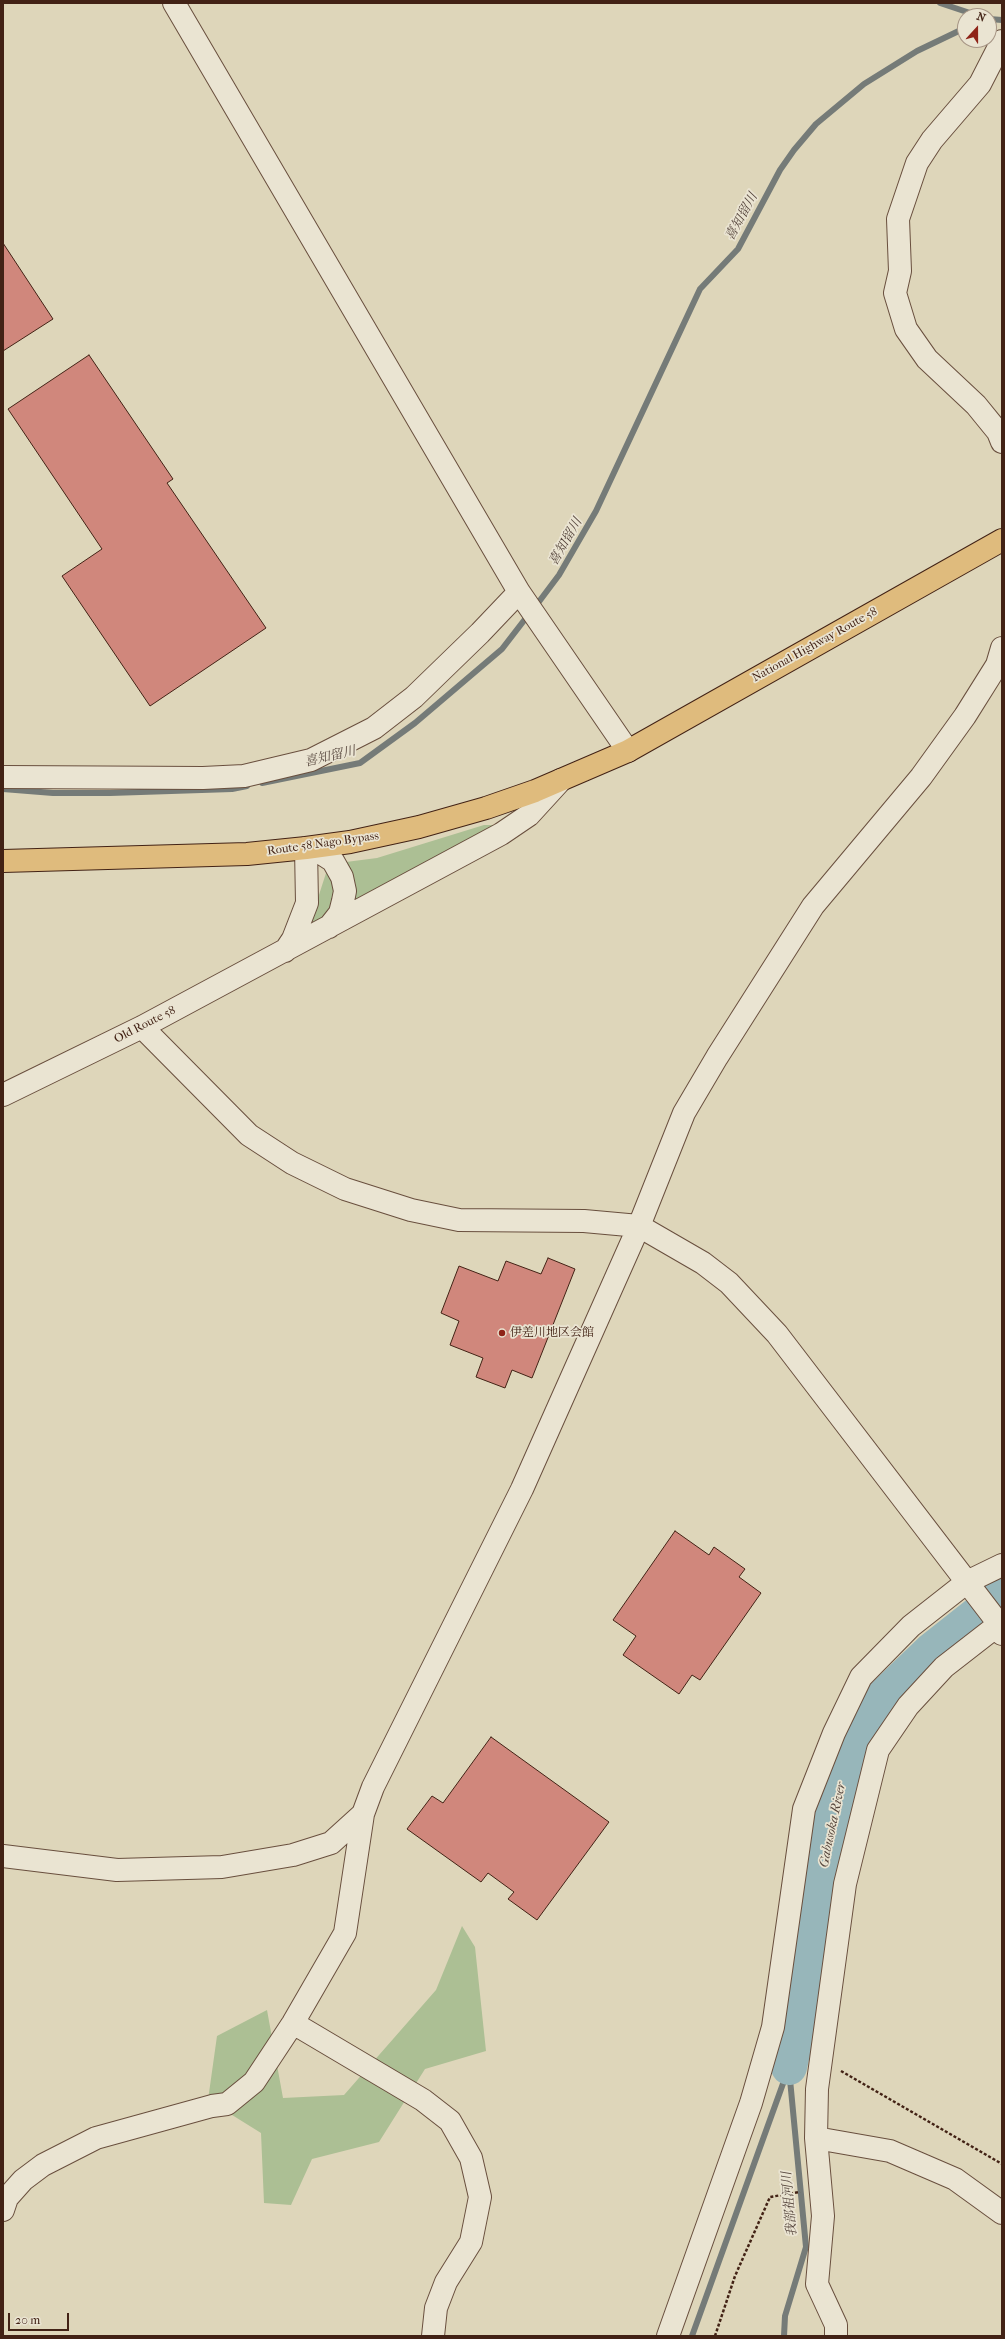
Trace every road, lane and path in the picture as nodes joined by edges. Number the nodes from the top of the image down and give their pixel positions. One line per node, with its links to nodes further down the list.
1 (174, 3): 5 (street)
2 (997, 56): 3 (street)
3 (1002, 442)
4 (1002, 540): 7 (highway, National Highway Route 58)
5 (522, 596): 7 (street); 8 (street)
6 (1002, 648): 16 (street)
7 (628, 751): 9 (highway, Route 58 Nago Bypass)
8 (3, 777)
9 (561, 780): 10 (highway, Route 58 Nago Bypass); 12 (street, Old Route 58)
10 (306, 848): 11 (highway, Route 58 Nago Bypass); 12 (street); 13 (street)
11 (3, 861)
12 (328, 928): 13 (street, Old Route 58)
13 (285, 951): 14 (street, Old Route 58)
14 (142, 1027): 15 (street, Old Route 58); 16 (street)
15 (3, 1095)
16 (639, 1226): 18 (street); 20 (street)
17 (1002, 1565): 18 (street)
18 (971, 1587): 19 (street); 30 (street)
19 (1000, 1625): 23 (street)
20 (363, 1814): 21 (street); 22 (street)
21 (3, 1856)
22 (293, 2023): 27 (street); 29 (street)
23 (821, 2060): 24 (street); 25 (path)
24 (816, 2138): 28 (street); 32 (street)
25 (1002, 2164)
26 (787, 2194): 31 (path)
27 (3, 2210)
28 (1002, 2213)
29 (433, 2336)
30 (668, 2336)
31 (715, 2336)
32 (836, 2336)

